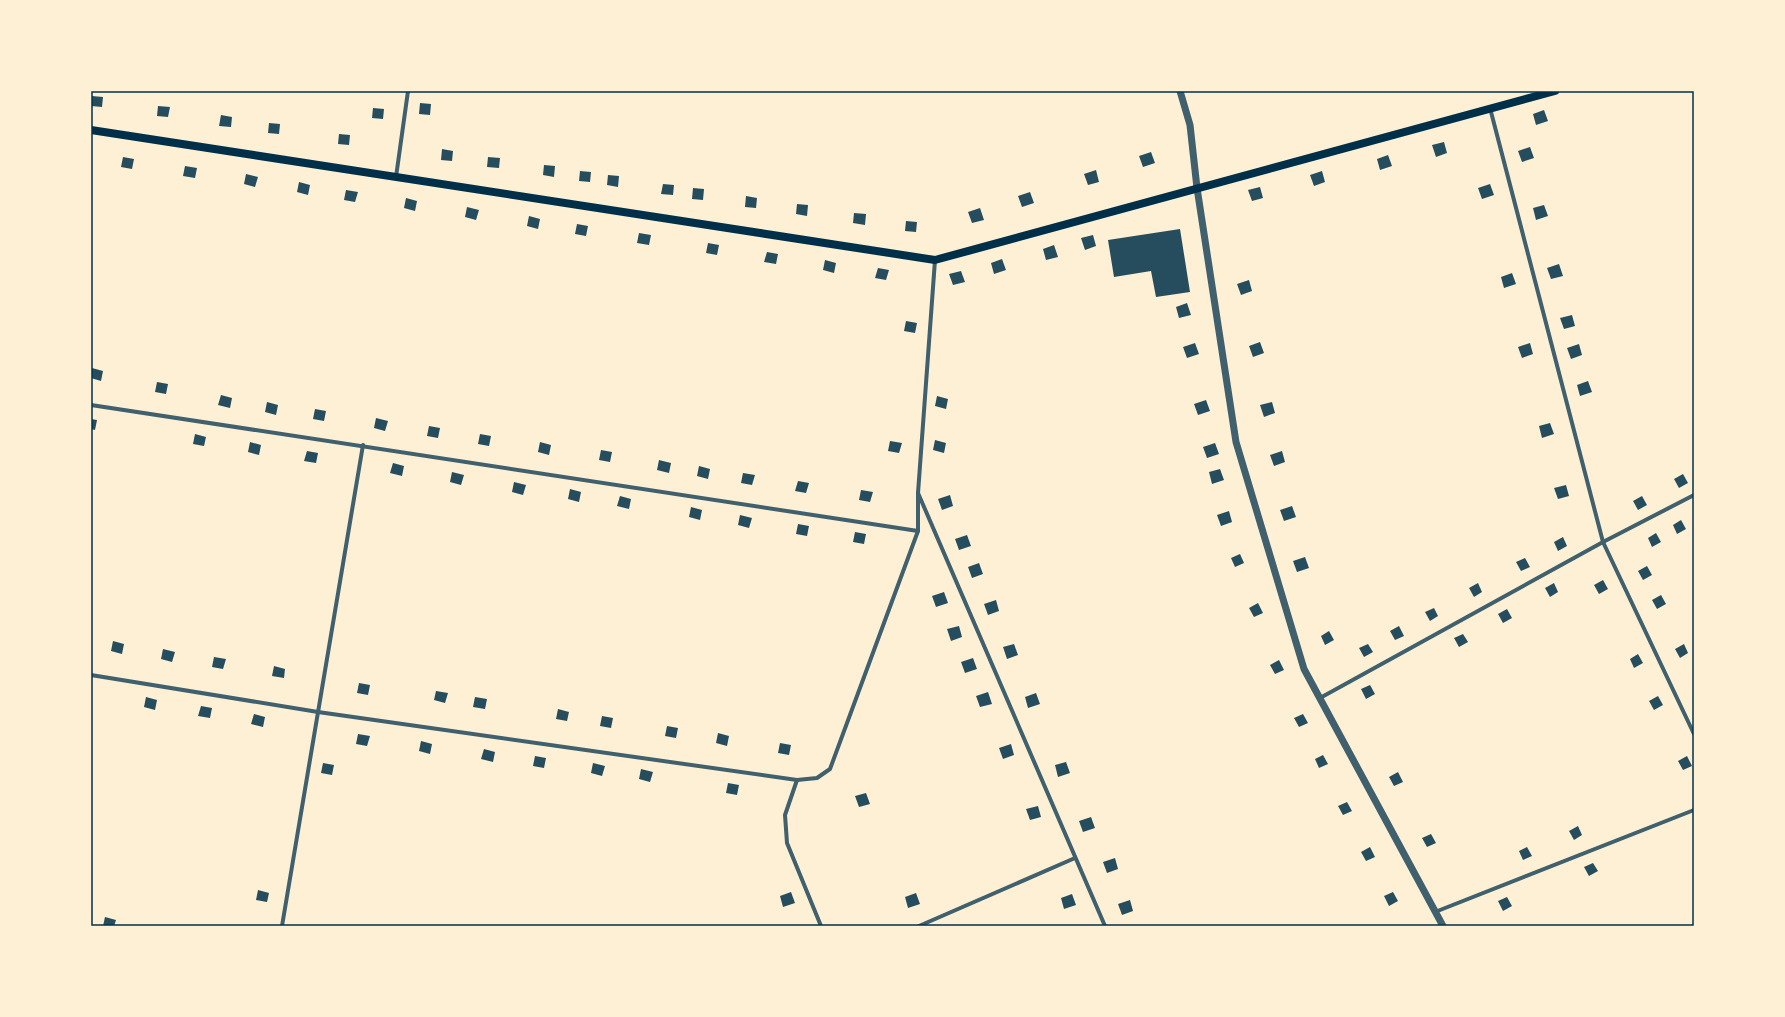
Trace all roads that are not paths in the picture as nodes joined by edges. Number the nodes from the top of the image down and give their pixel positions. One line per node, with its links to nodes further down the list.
1 (408, 91): 6 (street)
2 (1180, 91): 7 (street)
3 (1555, 91): 4 (main road)
4 (1490, 108): 7 (main road); 14 (street)
5 (91, 130): 6 (main road)
6 (396, 177): 8 (main road)
7 (1197, 188): 8 (main road); 16 (street)
8 (935, 260): 11 (street)
9 (91, 405): 10 (street)
10 (363, 445): 13 (street); 17 (street)
11 (918, 493): 13 (street); 21 (street)
12 (1694, 495): 14 (street)
13 (918, 531): 19 (street)
14 (1603, 542): 16 (street); 18 (street)
15 (91, 675): 17 (street)
16 (1320, 698): 22 (street)
17 (318, 712): 19 (street); 23 (street)
18 (1694, 734)
19 (797, 780): 24 (street)
20 (1694, 810): 22 (street)
21 (1075, 858): 25 (street); 26 (street)
22 (1435, 912): 27 (street)
23 (282, 926)
24 (821, 926)
25 (919, 926)
26 (1105, 926)
27 (1442, 926)

